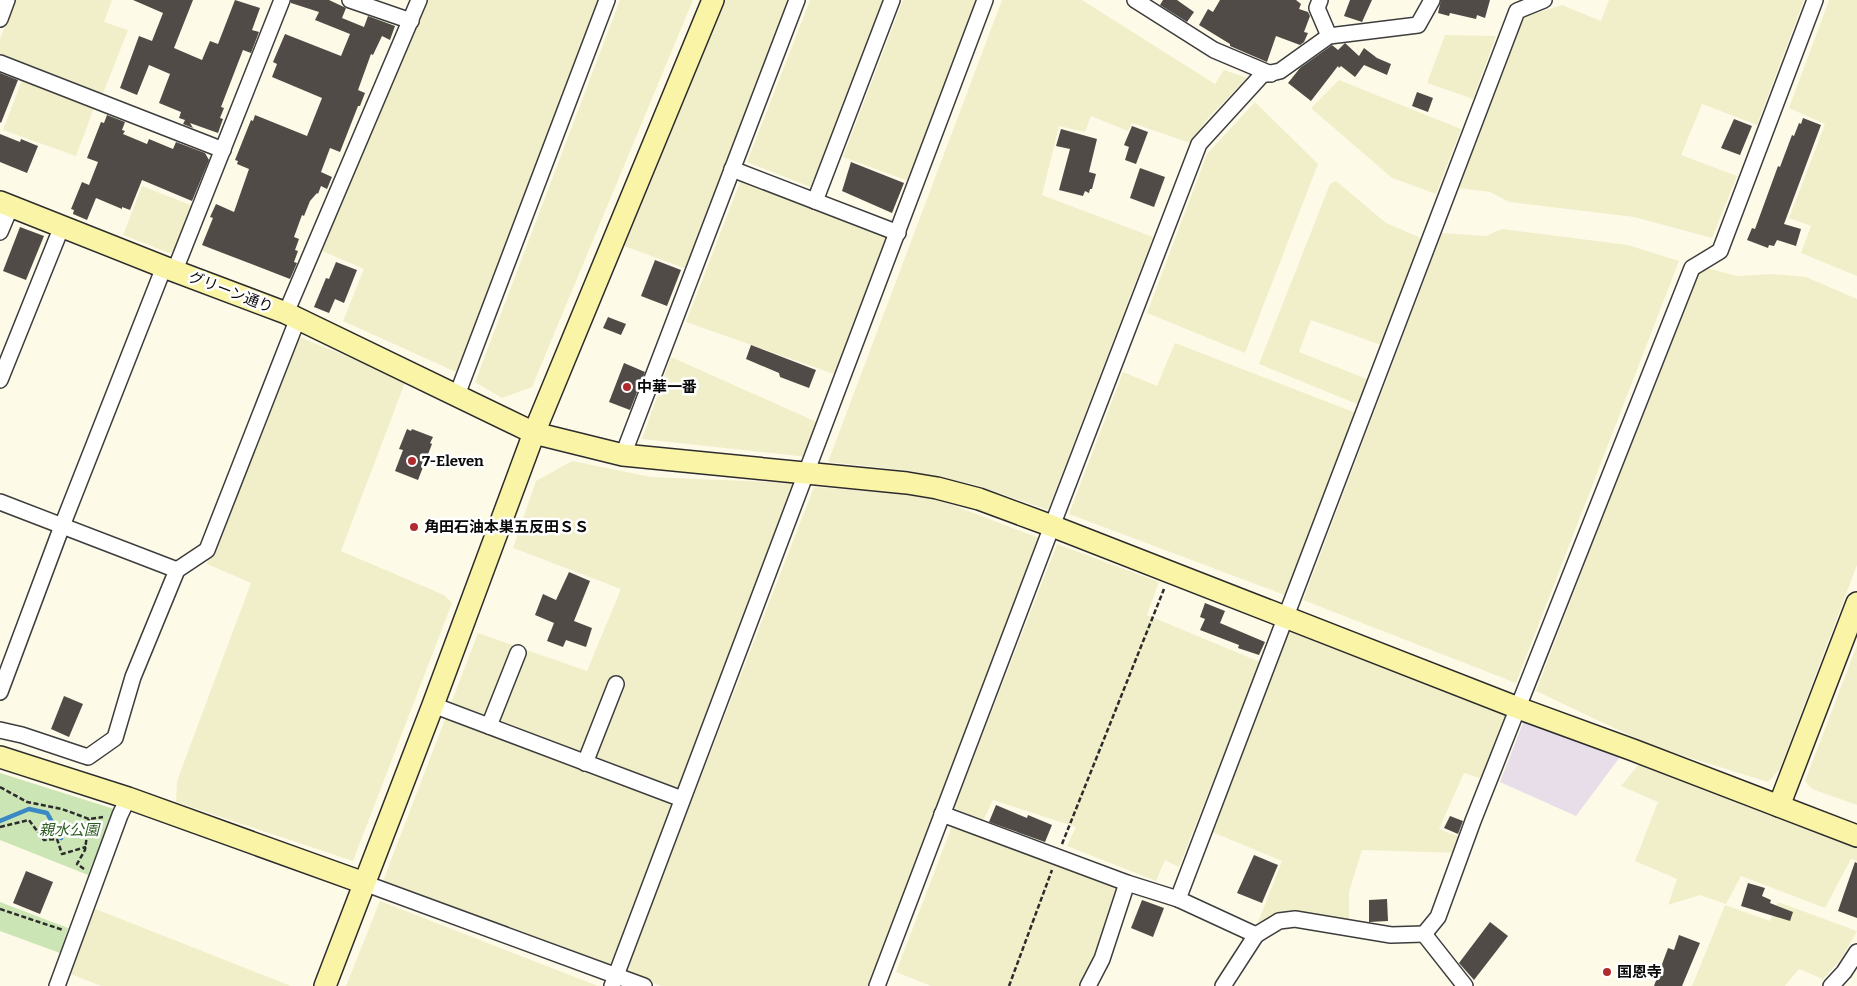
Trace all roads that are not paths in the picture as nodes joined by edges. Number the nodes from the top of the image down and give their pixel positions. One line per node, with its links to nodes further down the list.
1 (7, 0): 15 (street)
2 (282, 0): 20 (street)
3 (350, 0): 16 (street)
4 (419, 0): 16 (street)
5 (607, 0): 30 (street)
6 (713, 0): 31 (street)
7 (797, 0): 21 (street)
8 (892, 0): 22 (street)
9 (985, 0): 26 (street)
10 (1320, 0): 17 (street)
11 (1432, 0): 17 (street)
12 (1544, 0): 39 (street)
13 (1815, 0): 44 (street)
14 (1141, 2): 19 (street)
15 (0, 19)
16 (411, 20): 28 (street)
17 (1329, 36): 19 (street)
18 (0, 63): 20 (street)
19 (1271, 74): 36 (street)
20 (222, 150): 27 (street)
21 (732, 169): 22 (street); 32 (street)
22 (815, 201): 26 (street)
23 (5, 204): 24 (street, グリーン通り); 25 (street)
24 (62, 226): 27 (street, グリーン通り); 29 (street)
25 (0, 232)
26 (898, 233): 33 (street)
27 (169, 269): 28 (street, グリーン通り); 35 (street)
28 (292, 316): 30 (street, グリーン通り); 37 (street)
29 (0, 380)
30 (457, 395): 31 (street, グリーン通り)
31 (534, 433): 32 (street, グリーン通り); 43 (street)
32 (623, 455): 33 (street, グリーン通り)
33 (806, 472): 36 (street, グリーン通り); 49 (street)
34 (0, 502): 35 (street)
35 (62, 526): 37 (street); 42 (street)
36 (1052, 526): 39 (street, グリーン通り); 52 (street)
37 (177, 570): 46 (street)
38 (1857, 603): 51 (street)
39 (1285, 616): 44 (street, グリーン通り); 56 (street)
40 (518, 653): 45 (street)
41 (616, 684): 48 (street)
42 (0, 692)
43 (433, 705): 45 (street); 54 (street)
44 (1518, 708): 51 (street, グリーン通り); 57 (street)
45 (489, 726): 48 (street)
46 (0, 730)
47 (0, 757): 50 (street)
48 (585, 763): 49 (street)
49 (682, 799): 60 (street)
50 (124, 806): 54 (street); 61 (street)
51 (1779, 806): 53 (street, グリーン通り)
52 (942, 814): 55 (street); 64 (street)
53 (1857, 836)
54 (364, 883): 60 (street); 62 (street)
55 (1127, 883): 56 (street); 65 (street)
56 (1178, 899): 58 (street)
57 (1424, 934): 58 (street); 67 (street)
58 (1256, 935): 66 (street)
59 (1857, 952): 68 (street)
60 (614, 980): 63 (street)
61 (57, 986)
62 (326, 986)
63 (644, 986)
64 (877, 986)
65 (1088, 986)
66 (1223, 986)
67 (1466, 986)
68 (1831, 986)

